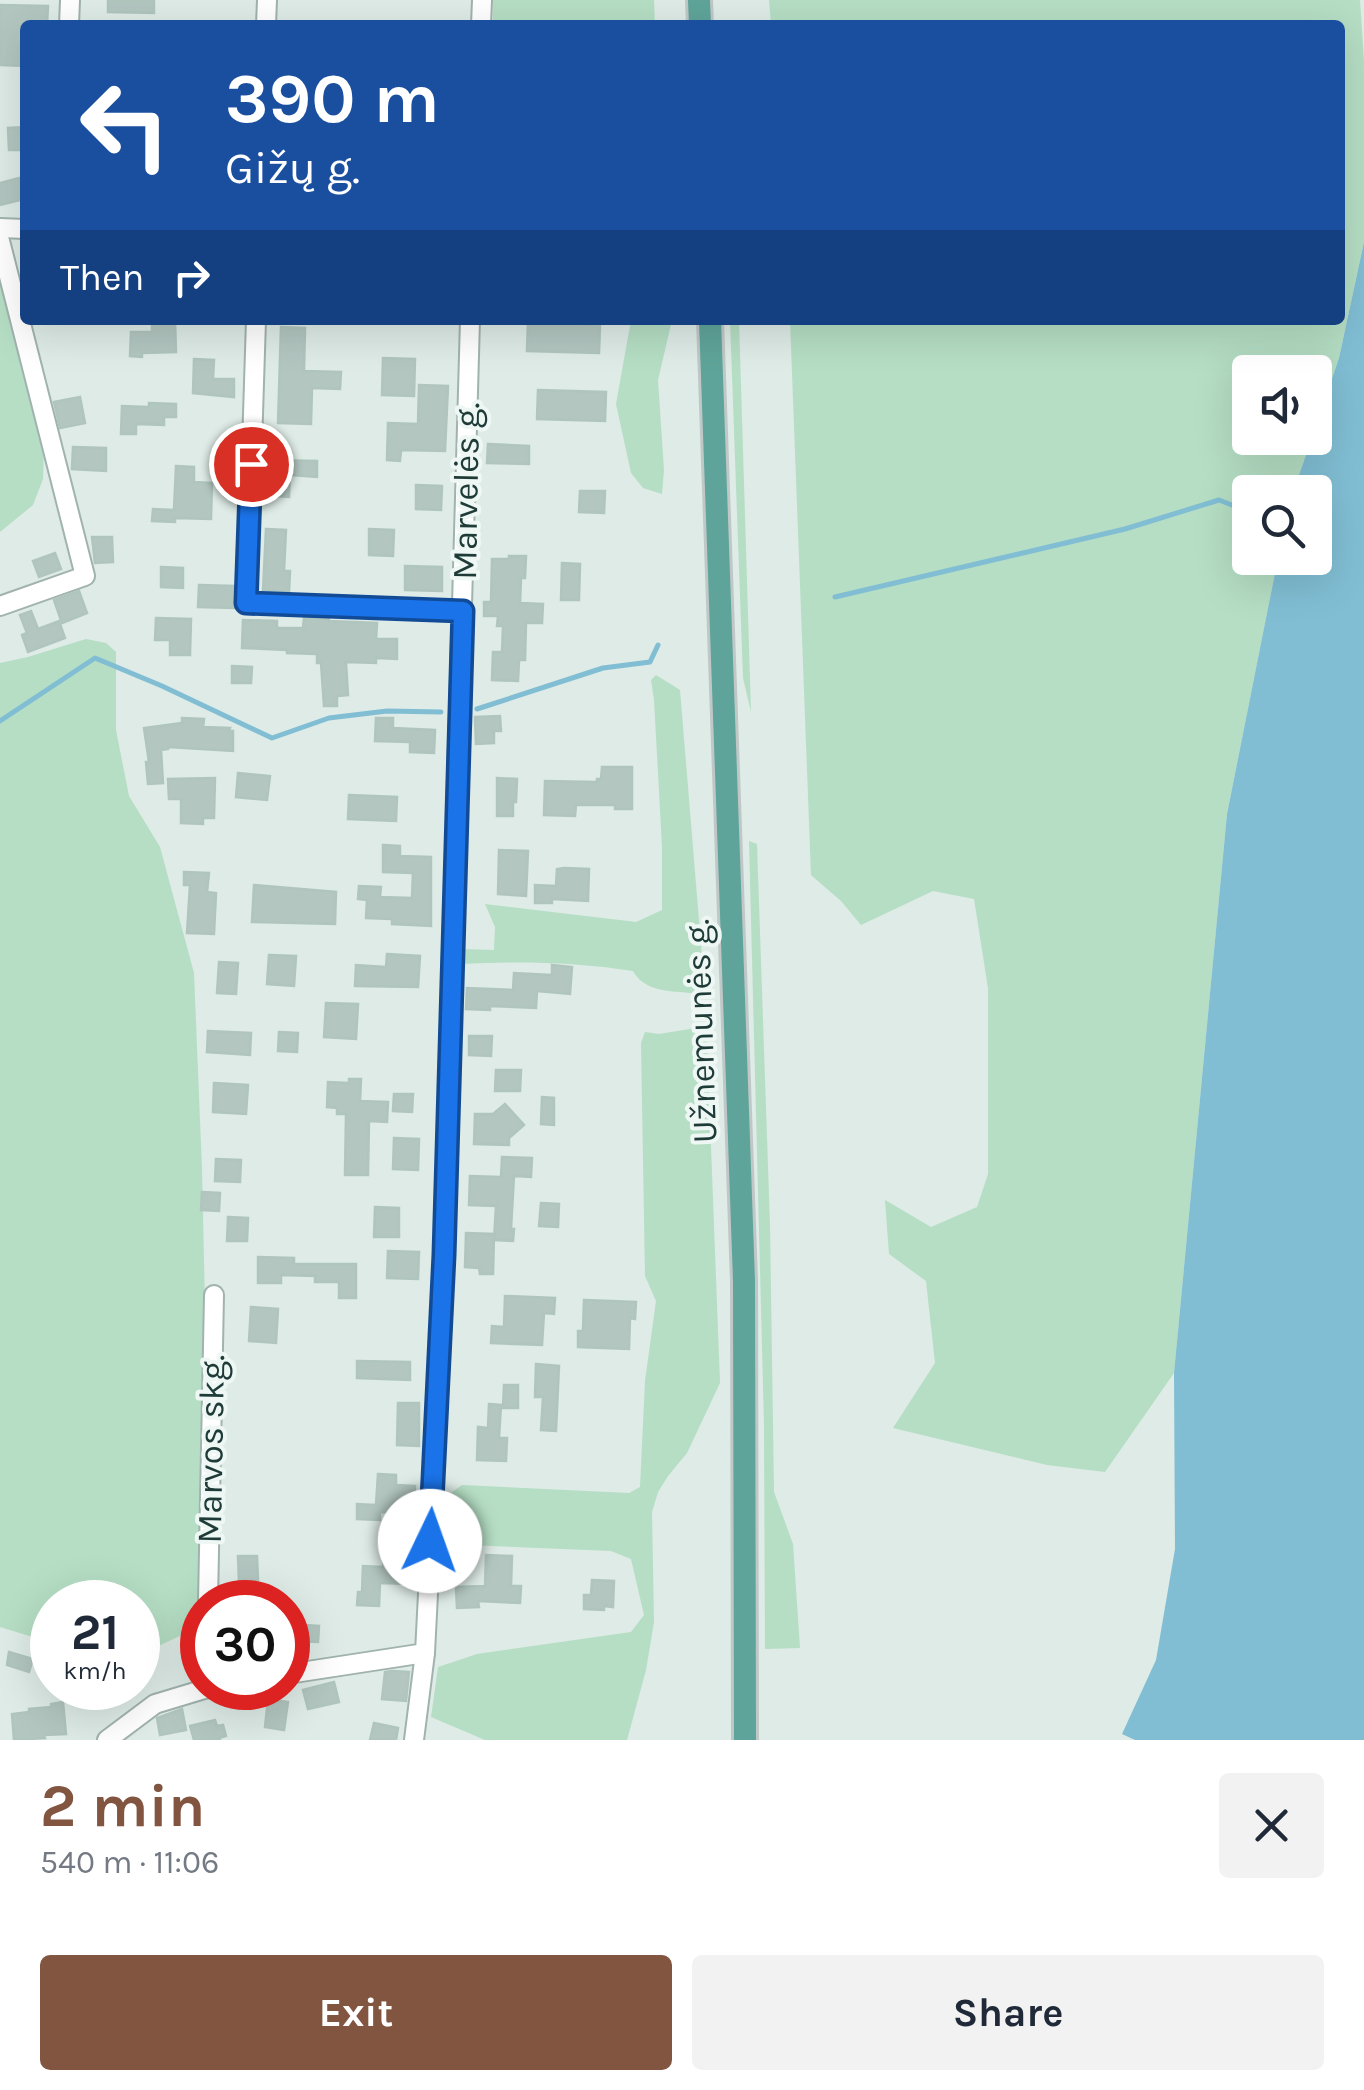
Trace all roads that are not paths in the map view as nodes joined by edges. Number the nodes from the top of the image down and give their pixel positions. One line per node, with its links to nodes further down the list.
1 (0, 242): 2 (street)
2 (20, 321)
3 (21, 325): 7 (street)
4 (256, 325): 8 (street)
5 (470, 325): 8 (street, Marvelės g.)
6 (710, 325): 16 (main road, Užnemunės g.)
7 (0, 606)
8 (463, 611): 11 (street, Marvelės g.)
9 (214, 1296): 10 (street, Marvos skg.)
10 (208, 1580)
11 (424, 1653): 12 (street); 15 (street, Marvelės g.)
12 (310, 1671)
13 (180, 1696): 14 (street)
14 (107, 1740)
15 (414, 1740)
16 (745, 1740)

